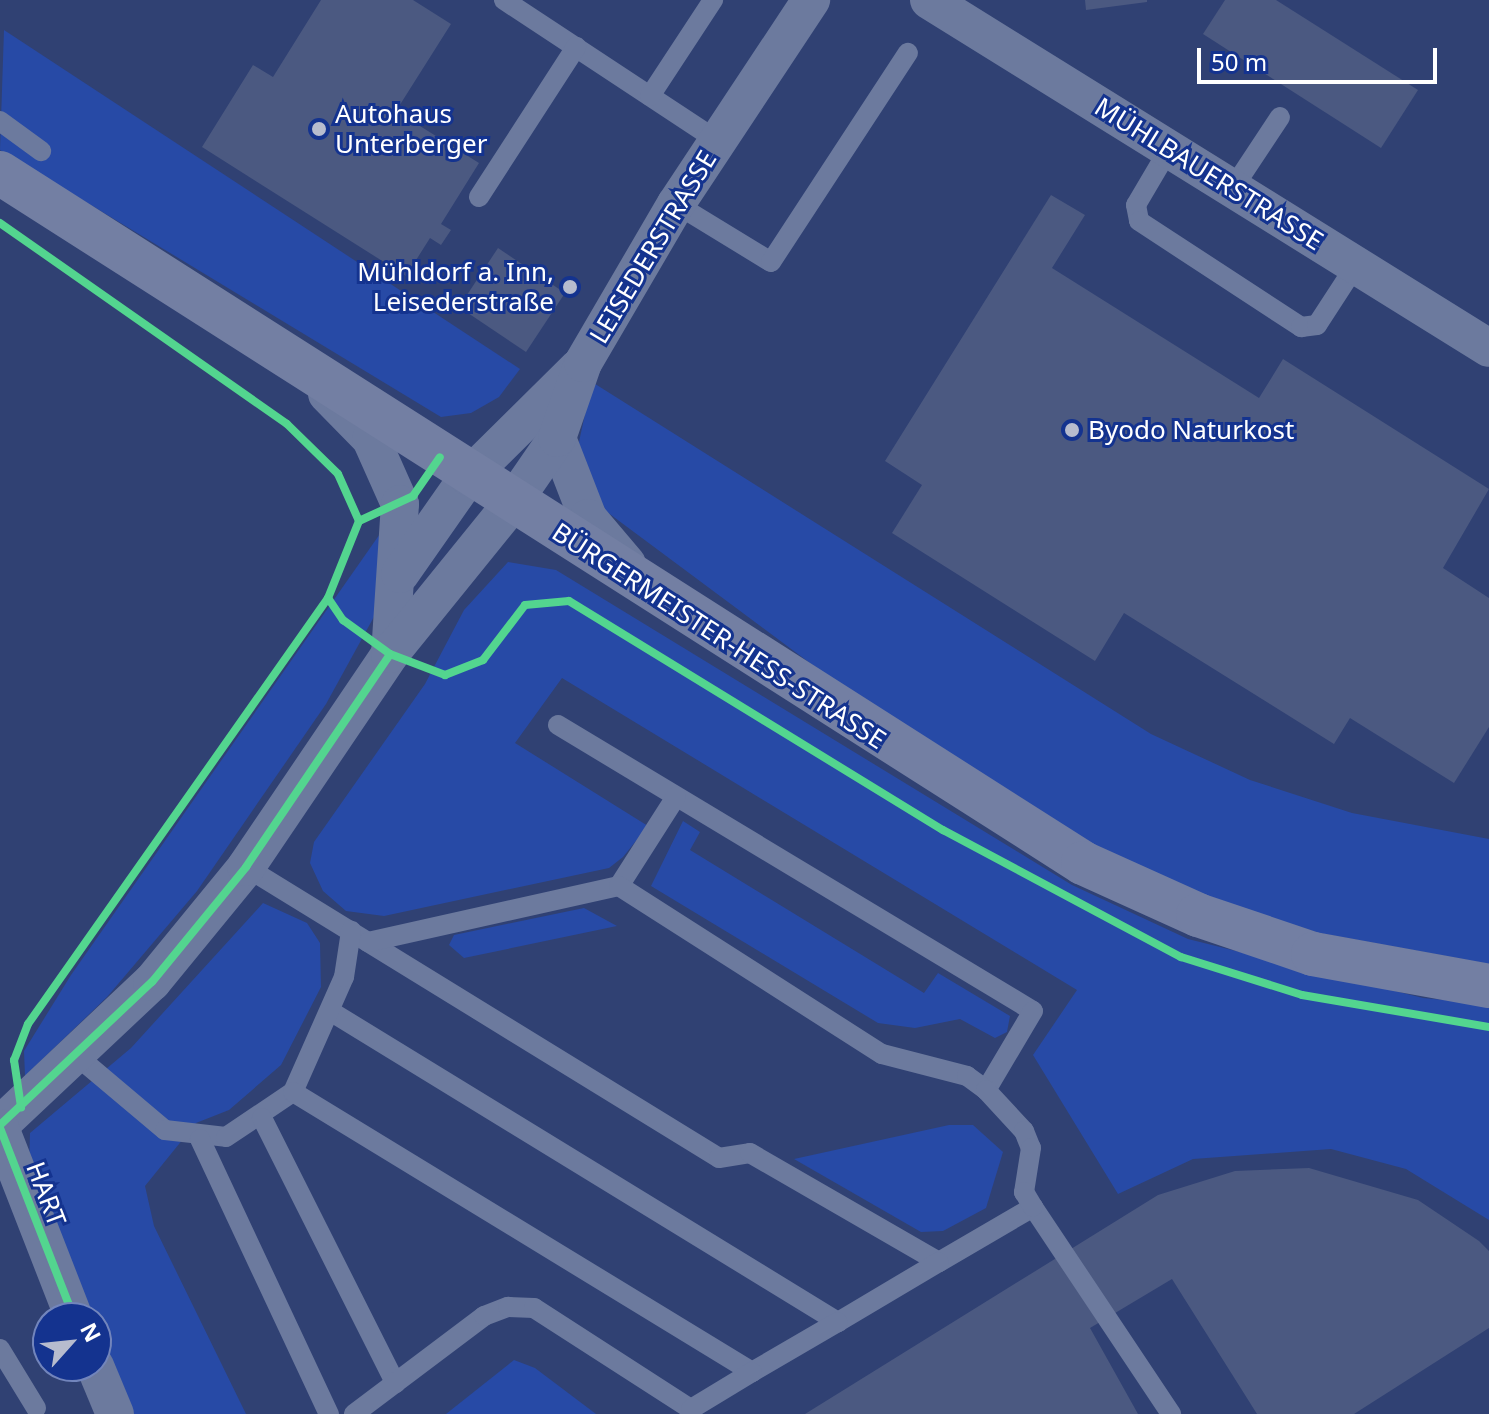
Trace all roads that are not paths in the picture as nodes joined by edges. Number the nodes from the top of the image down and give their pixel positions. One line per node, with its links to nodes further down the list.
1 (504, 0): 5 (lane)
2 (713, 0): 7 (lane)
3 (811, 0): 10 (street, LEISEDERSTRASSE)
4 (929, 0): 11 (street, MÜHLBAUERSTRASSE)
5 (576, 47): 7 (lane); 15 (lane)
6 (908, 53): 16 (lane)
7 (650, 96): 10 (lane)
8 (1280, 117): 14 (lane)
9 (0, 121): 12 (lane)
10 (718, 141): 16 (street, LEISEDERSTRASSE)
11 (1169, 149): 14 (street, MÜHLBAUERSTRASSE); 17 (lane)
12 (41, 151)
13 (0, 173): 20 (main road, BÜRGERMEISTER-HESS-STRASSE)
14 (1233, 188): 17 (street, MÜHLBAUERSTRASSE)
15 (479, 197)
16 (676, 204): 19 (street, LEISEDERSTRASSE)
17 (1356, 265): 18 (street, MÜHLBAUERSTRASSE)
18 (1489, 348)
19 (583, 363): 21 (street, LEISEDERSTRASSE); 22 (street)
20 (304, 370): 22 (main road, BÜRGERMEISTER-HESS-STRASSE); 24 (street)
21 (557, 438): 23 (street, LEISEDERSTRASSE); 25 (street)
22 (468, 477): 23 (main road, BÜRGERMEISTER-HESS-STRASSE); 24 (street)
23 (513, 502): 25 (main road, BÜRGERMEISTER-HESS-STRASSE); 26 (street, LEISEDERSTRASSE)
24 (400, 575): 26 (street)
25 (653, 593): 32 (main road, BÜRGERMEISTER-HESS-STRASSE)
26 (390, 654): 29 (street, LEISEDERSTRASSE)
27 (558, 725): 28 (lane)
28 (676, 797): 30 (lane); 35 (lane)
29 (246, 867): 31 (lane); 34 (street, LEISEDERSTRASSE)
30 (619, 886): 31 (lane); 35 (lane)
31 (360, 937): 33 (lane); 41 (lane)
32 (1489, 986)
33 (330, 1011): 36 (lane); 43 (lane)
34 (77, 1056): 38 (street, LEISEDERSTRASSE); 39 (lane)
35 (986, 1090): 40 (lane)
36 (293, 1092): 37 (lane); 45 (lane)
37 (262, 1118): 39 (lane); 47 (lane)
38 (0, 1126): 42 (street, HART)
39 (200, 1139): 50 (lane)
40 (1033, 1207): 41 (lane); 52 (lane)
41 (939, 1262): 43 (lane)
42 (68, 1302)
43 (838, 1322): 45 (lane)
44 (0, 1349): 48 (lane)
45 (752, 1372): 47 (lane)
46 (102, 1382): 49 (street)
47 (395, 1383): 51 (lane)
48 (36, 1408)
49 (115, 1414)
50 (329, 1414)
51 (354, 1414)
52 (1171, 1414)

